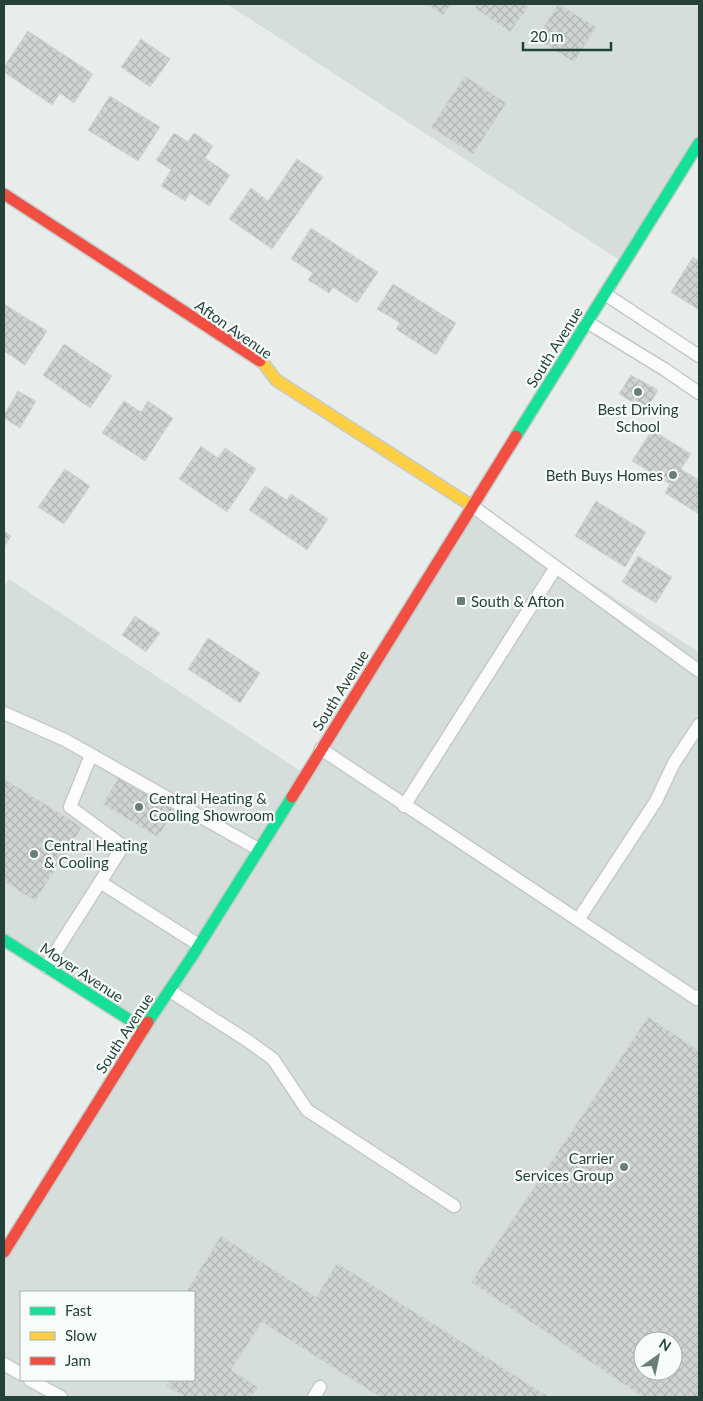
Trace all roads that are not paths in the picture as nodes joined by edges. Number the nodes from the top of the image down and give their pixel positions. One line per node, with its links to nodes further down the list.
1 (699, 143): 3 (main road, South Avenue)
2 (4, 194): 7 (main road, Afton Avenue)
3 (605, 294): 4 (main road, South Avenue); 5 (lane)
4 (587, 322): 6 (lane); 7 (main road, South Avenue)
5 (699, 356)
6 (699, 394)
7 (472, 506): 8 (lane); 12 (main road, South Avenue)
8 (556, 567): 9 (lane); 14 (lane)
9 (699, 671)
10 (4, 713): 13 (lane)
11 (699, 724): 17 (lane)
12 (321, 750): 14 (lane); 15 (main road, South Avenue)
13 (91, 755): 15 (lane); 16 (lane)
14 (404, 806): 17 (lane)
15 (258, 849): 19 (main road, South Avenue)
16 (100, 882): 19 (lane); 20 (lane)
17 (578, 920): 22 (lane)
18 (4, 940): 20 (main road, Moyer Avenue)
19 (199, 945): 21 (main road, South Avenue)
20 (46, 966): 23 (main road, Moyer Avenue)
21 (170, 991): 23 (main road, South Avenue); 24 (lane)
22 (699, 999)
23 (144, 1029): 25 (main road, South Avenue)
24 (454, 1206)
25 (4, 1252)
26 (4, 1364): 27 (lane)
27 (20, 1373)
28 (32, 1381): 29 (lane)
29 (61, 1397)

